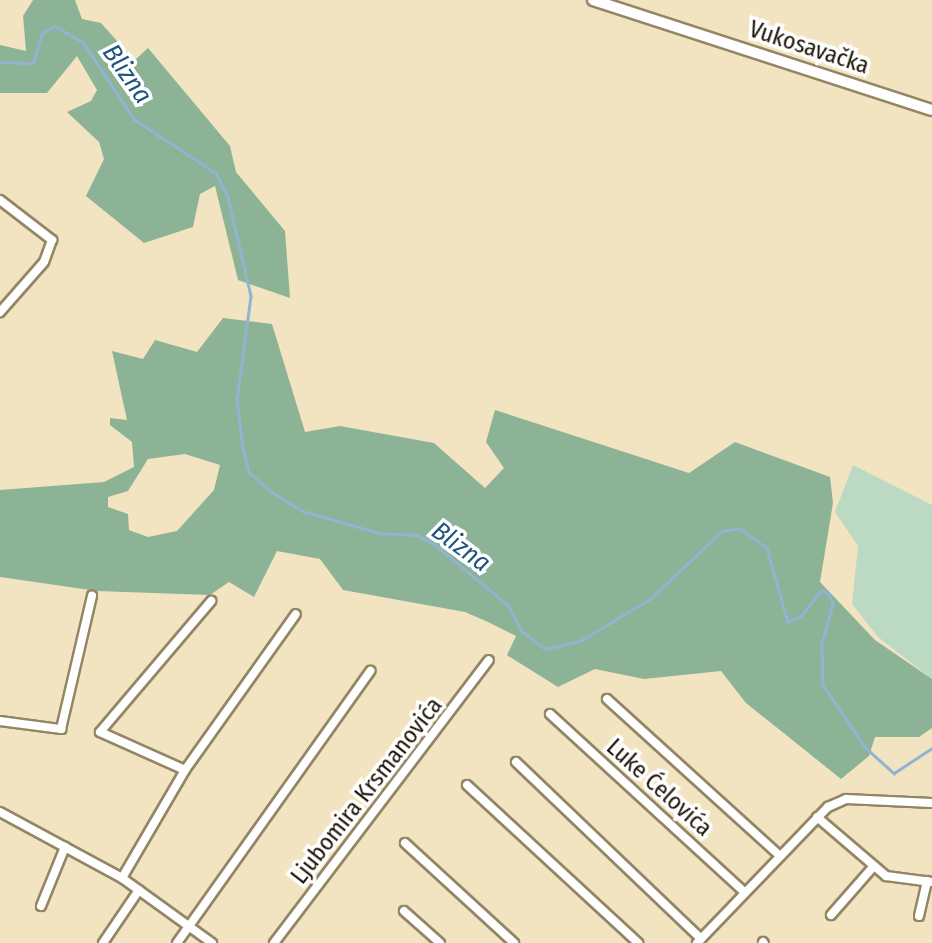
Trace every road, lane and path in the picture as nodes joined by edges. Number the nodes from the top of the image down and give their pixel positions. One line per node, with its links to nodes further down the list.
1 (593, 0): 2 (street, Vukosavačka)
2 (932, 110)
3 (0, 200): 4 (street)
4 (0, 312)
5 (93, 596): 12 (street)
6 (211, 601): 14 (street)
7 (296, 614): 14 (street)
8 (489, 660): 36 (street, Ljubomira Krsmanovića)
9 (370, 671): 31 (street)
10 (607, 699): 21 (street, Luke Ćelovića)
11 (550, 714): 26 (street, Luke Ćelovića)
12 (0, 720)
13 (516, 762): 32 (street)
14 (185, 770): 23 (street)
15 (467, 785): 39 (street)
16 (932, 803): 18 (street)
17 (0, 811): 20 (street)
18 (817, 817): 21 (street); 22 (street)
19 (405, 843): 38 (street)
20 (65, 847): 23 (street); 27 (street)
21 (779, 855): 26 (street)
22 (873, 867): 24 (street); 29 (street)
23 (122, 878): 25 (street)
24 (929, 881): 30 (street)
25 (139, 890): 31 (street); 33 (street)
26 (742, 890): 32 (street)
27 (41, 906)
28 (404, 911): 37 (street)
29 (831, 915)
30 (919, 916)
31 (189, 927): 34 (street); 35 (street)
32 (699, 941)
33 (103, 943)
34 (177, 943)
35 (212, 943)
36 (274, 943)
37 (440, 943)
38 (513, 943)
39 (638, 943)

